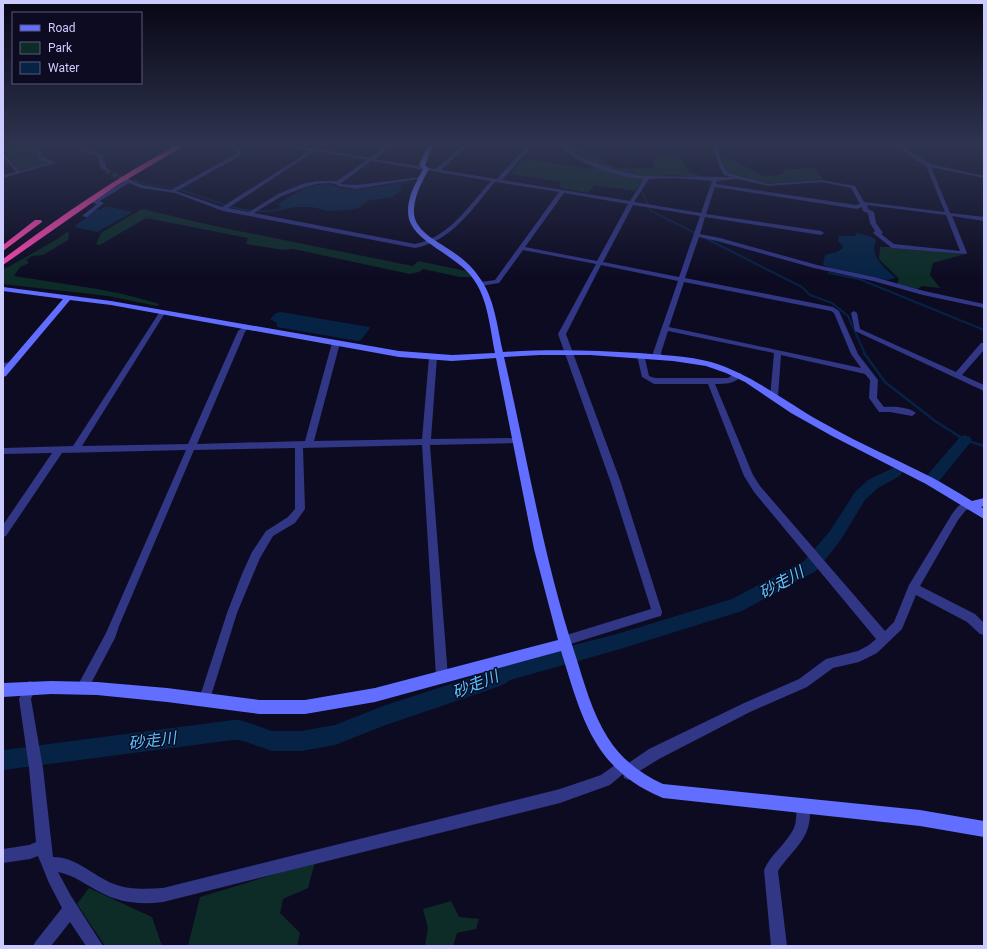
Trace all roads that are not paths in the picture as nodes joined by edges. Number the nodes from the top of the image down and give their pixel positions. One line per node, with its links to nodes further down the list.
1 (99, 188): 32 (highway)
2 (107, 188): 33 (highway)
3 (115, 188): 24 (street)
4 (161, 188): 16 (street)
5 (177, 188): 16 (street)
6 (255, 188): 20 (street)
7 (300, 188): 21 (street)
8 (416, 188): 29 (street)
9 (488, 188): 29 (street)
10 (542, 188): 17 (street)
11 (640, 188): 18 (street)
12 (712, 188): 23 (street)
13 (750, 188): 19 (street)
14 (854, 188): 19 (street)
15 (938, 188): 22 (street)
16 (172, 191): 20 (street)
17 (562, 192): 18 (street); 30 (street)
18 (631, 203): 23 (street); 34 (street)
19 (862, 204): 22 (street); 22 (street)
20 (224, 208): 21 (street)
21 (250, 214): 29 (street)
22 (948, 214): 25 (street)
23 (703, 215): 27 (street); 28 (street)
24 (85, 216)
25 (984, 219)
26 (38, 222): 31 (highway)
27 (821, 233)
28 (697, 235): 35 (street); 39 (street)
29 (432, 242): 36 (street)
30 (522, 248): 34 (street); 36 (street)
31 (3, 249)
32 (3, 257)
33 (3, 262)
34 (599, 263): 35 (street); 46 (street)
35 (683, 279): 43 (street); 53 (street)
36 (481, 284): 48 (street)
37 (3, 289): 38 (street)
38 (68, 298): 40 (street); 52 (street)
39 (984, 306)
40 (162, 313): 42 (street); 66 (street)
41 (854, 313): 56 (street)
42 (246, 327): 44 (street); 64 (street)
43 (666, 328): 47 (street); 51 (street)
44 (336, 342): 50 (street); 63 (street)
45 (984, 345): 56 (street)
46 (568, 352): 48 (street); 49 (street); 75 (street)
47 (778, 352): 53 (street); 59 (street)
48 (500, 355): 50 (street); 61 (street)
49 (641, 356): 51 (street); 57 (street)
50 (433, 357): 62 (street)
51 (658, 357): 55 (street)
52 (7, 364): 54 (street)
53 (869, 372): 60 (street)
54 (3, 374)
55 (738, 375): 57 (street); 59 (street)
56 (957, 376): 58 (street)
57 (712, 382): 74 (street)
58 (984, 388)
59 (774, 398): 69 (street)
60 (912, 413)
61 (518, 440): 62 (street); 75 (street)
62 (426, 442): 63 (street); 76 (street)
63 (304, 444): 64 (street); 80 (street)
64 (192, 448): 66 (street); 78 (street)
65 (59, 450): 66 (street); 67 (street); 71 (street)
66 (75, 450)
67 (3, 451)
68 (984, 502): 69 (street)
69 (971, 505): 70 (street); 72 (street)
70 (984, 515)
71 (3, 533)
72 (914, 588): 73 (street); 74 (street)
73 (984, 630)
74 (884, 638): 81 (street)
75 (567, 649): 76 (street); 81 (street)
76 (442, 677): 80 (street)
77 (30, 687): 78 (street); 79 (street); 84 (street)
78 (83, 687): 80 (street)
79 (3, 690)
80 (203, 700)
81 (626, 770): 82 (street); 86 (street)
82 (803, 807): 83 (street); 90 (street)
83 (984, 829)
84 (42, 846): 85 (street); 86 (street)
85 (3, 856)
86 (48, 864): 87 (street)
87 (70, 910): 88 (street); 89 (street)
88 (41, 946)
89 (95, 946)
90 (779, 946)

